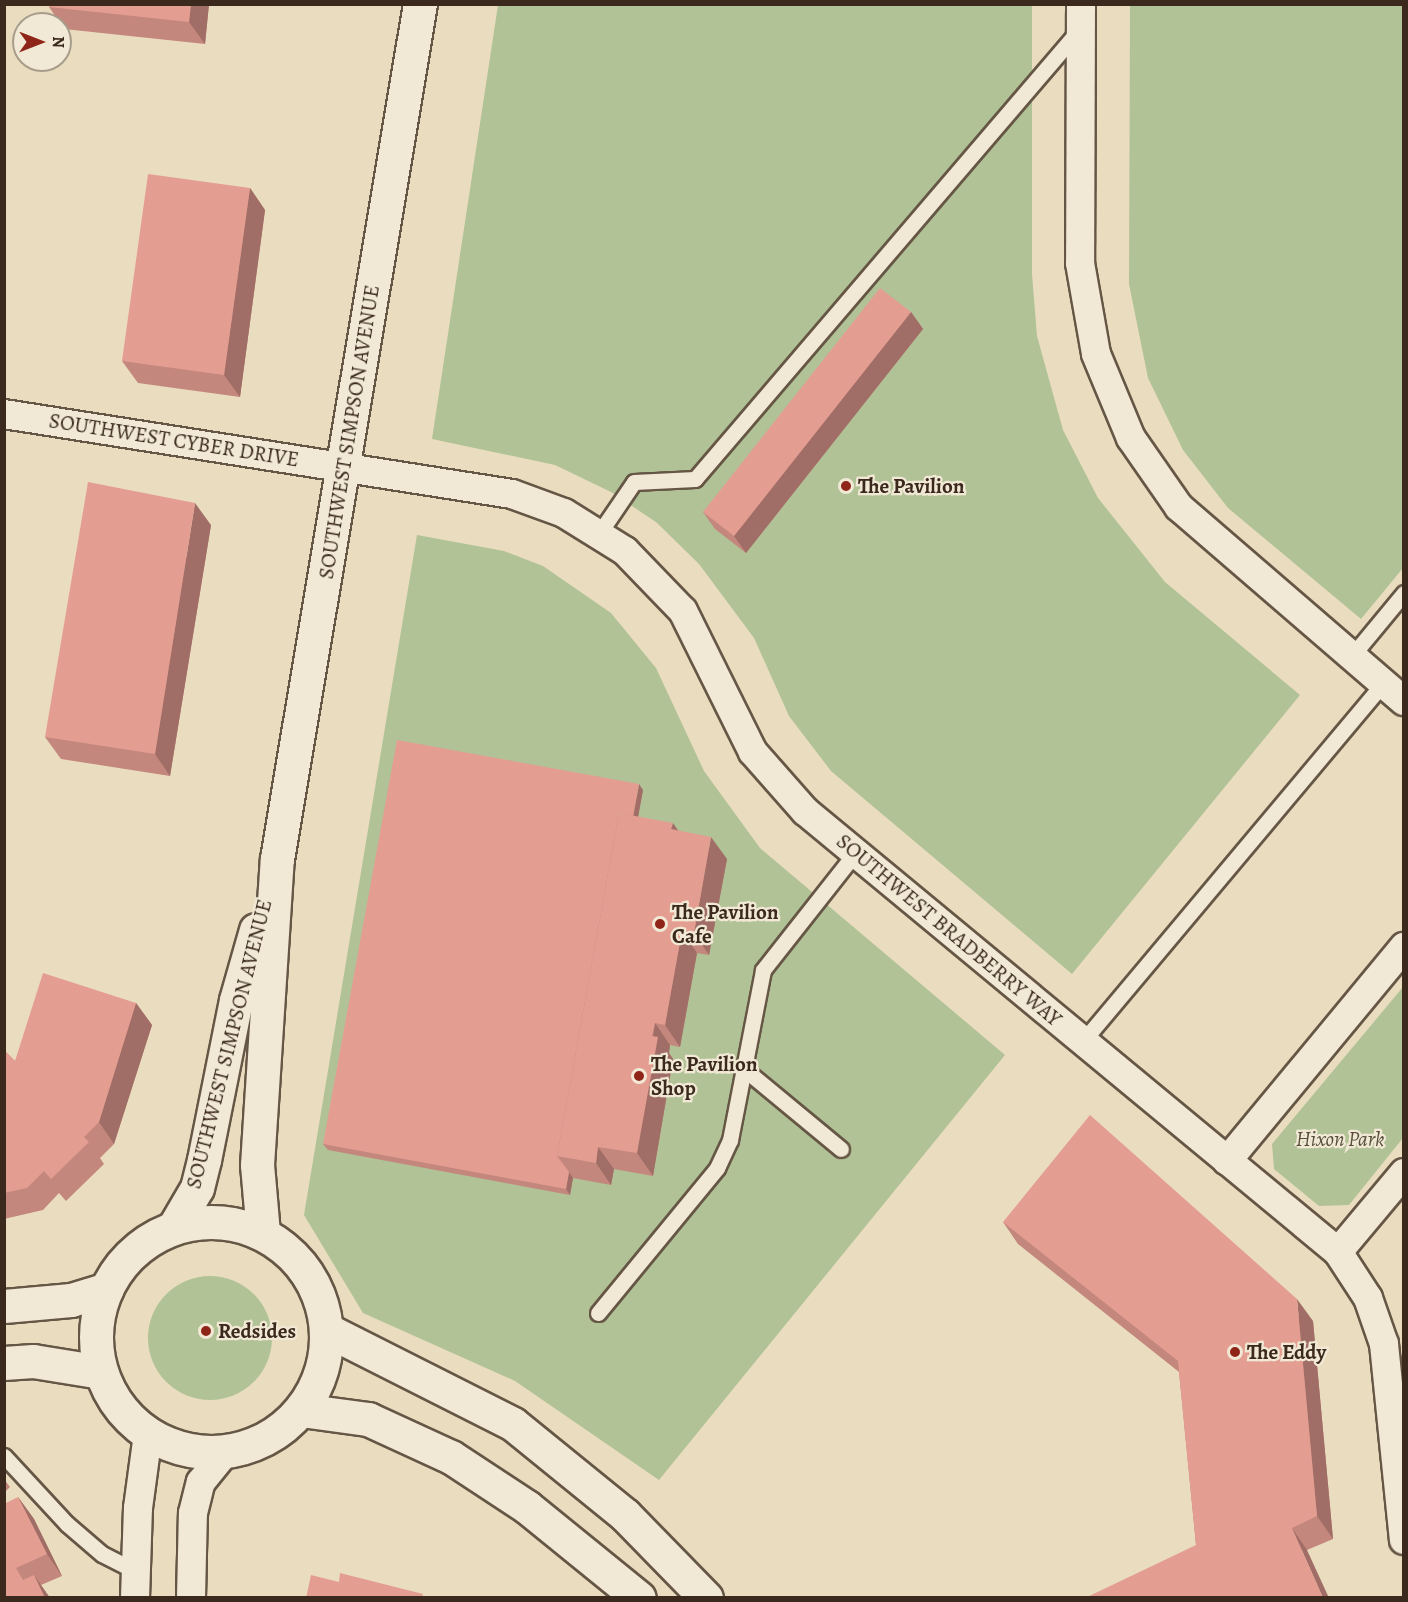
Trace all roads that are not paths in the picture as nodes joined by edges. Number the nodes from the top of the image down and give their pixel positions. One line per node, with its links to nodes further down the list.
1 (420, 4): 4 (main road, SOUTHWEST SIMPSON AVENUE)
2 (1081, 16): 5 (lane); 7 (street)
3 (4, 414): 4 (street, SOUTHWEST CYBER DRIVE)
4 (344, 468): 5 (street, SOUTHWEST BRADBERRY WAY); 10 (main road, SOUTHWEST SIMPSON AVENUE)
5 (600, 532): 9 (street, SOUTHWEST BRADBERRY WAY)
6 (1404, 593): 7 (lane)
7 (1351, 657): 8 (street)
8 (1393, 693): 12 (lane)
9 (855, 853): 12 (street, SOUTHWEST BRADBERRY WAY); 13 (lane)
10 (277, 859): 17 (main road, SOUTHWEST SIMPSON AVENUE); 18 (main road, SOUTHWEST SIMPSON AVENUE)
11 (1404, 946): 15 (street)
12 (1083, 1041): 15 (street, SOUTHWEST BRADBERRY WAY)
13 (743, 1068): 14 (lane); 22 (lane)
14 (841, 1149)
15 (1227, 1161): 19 (street, SOUTHWEST BRADBERRY WAY)
16 (1404, 1173): 19 (street)
17 (174, 1227): 18 (main road); 20 (main road)
18 (263, 1233): 23 (main road)
19 (1338, 1252): 27 (street, SOUTHWEST BRADBERRY WAY)
20 (106, 1289): 21 (main road); 25 (main road)
21 (4, 1306)
22 (598, 1314)
23 (327, 1330): 26 (main road); 35 (main road)
24 (4, 1363): 25 (main road)
25 (101, 1372): 28 (main road)
26 (301, 1410): 29 (main road); 34 (main road)
27 (1398, 1421): 31 (street, SOUTHWEST BRADBERRY WAY)
28 (148, 1434): 29 (main road); 32 (street)
29 (225, 1452): 33 (street)
30 (4, 1456): 32 (lane)
31 (1404, 1540)
32 (135, 1584)
33 (191, 1598)
34 (639, 1598)
35 (706, 1598)

